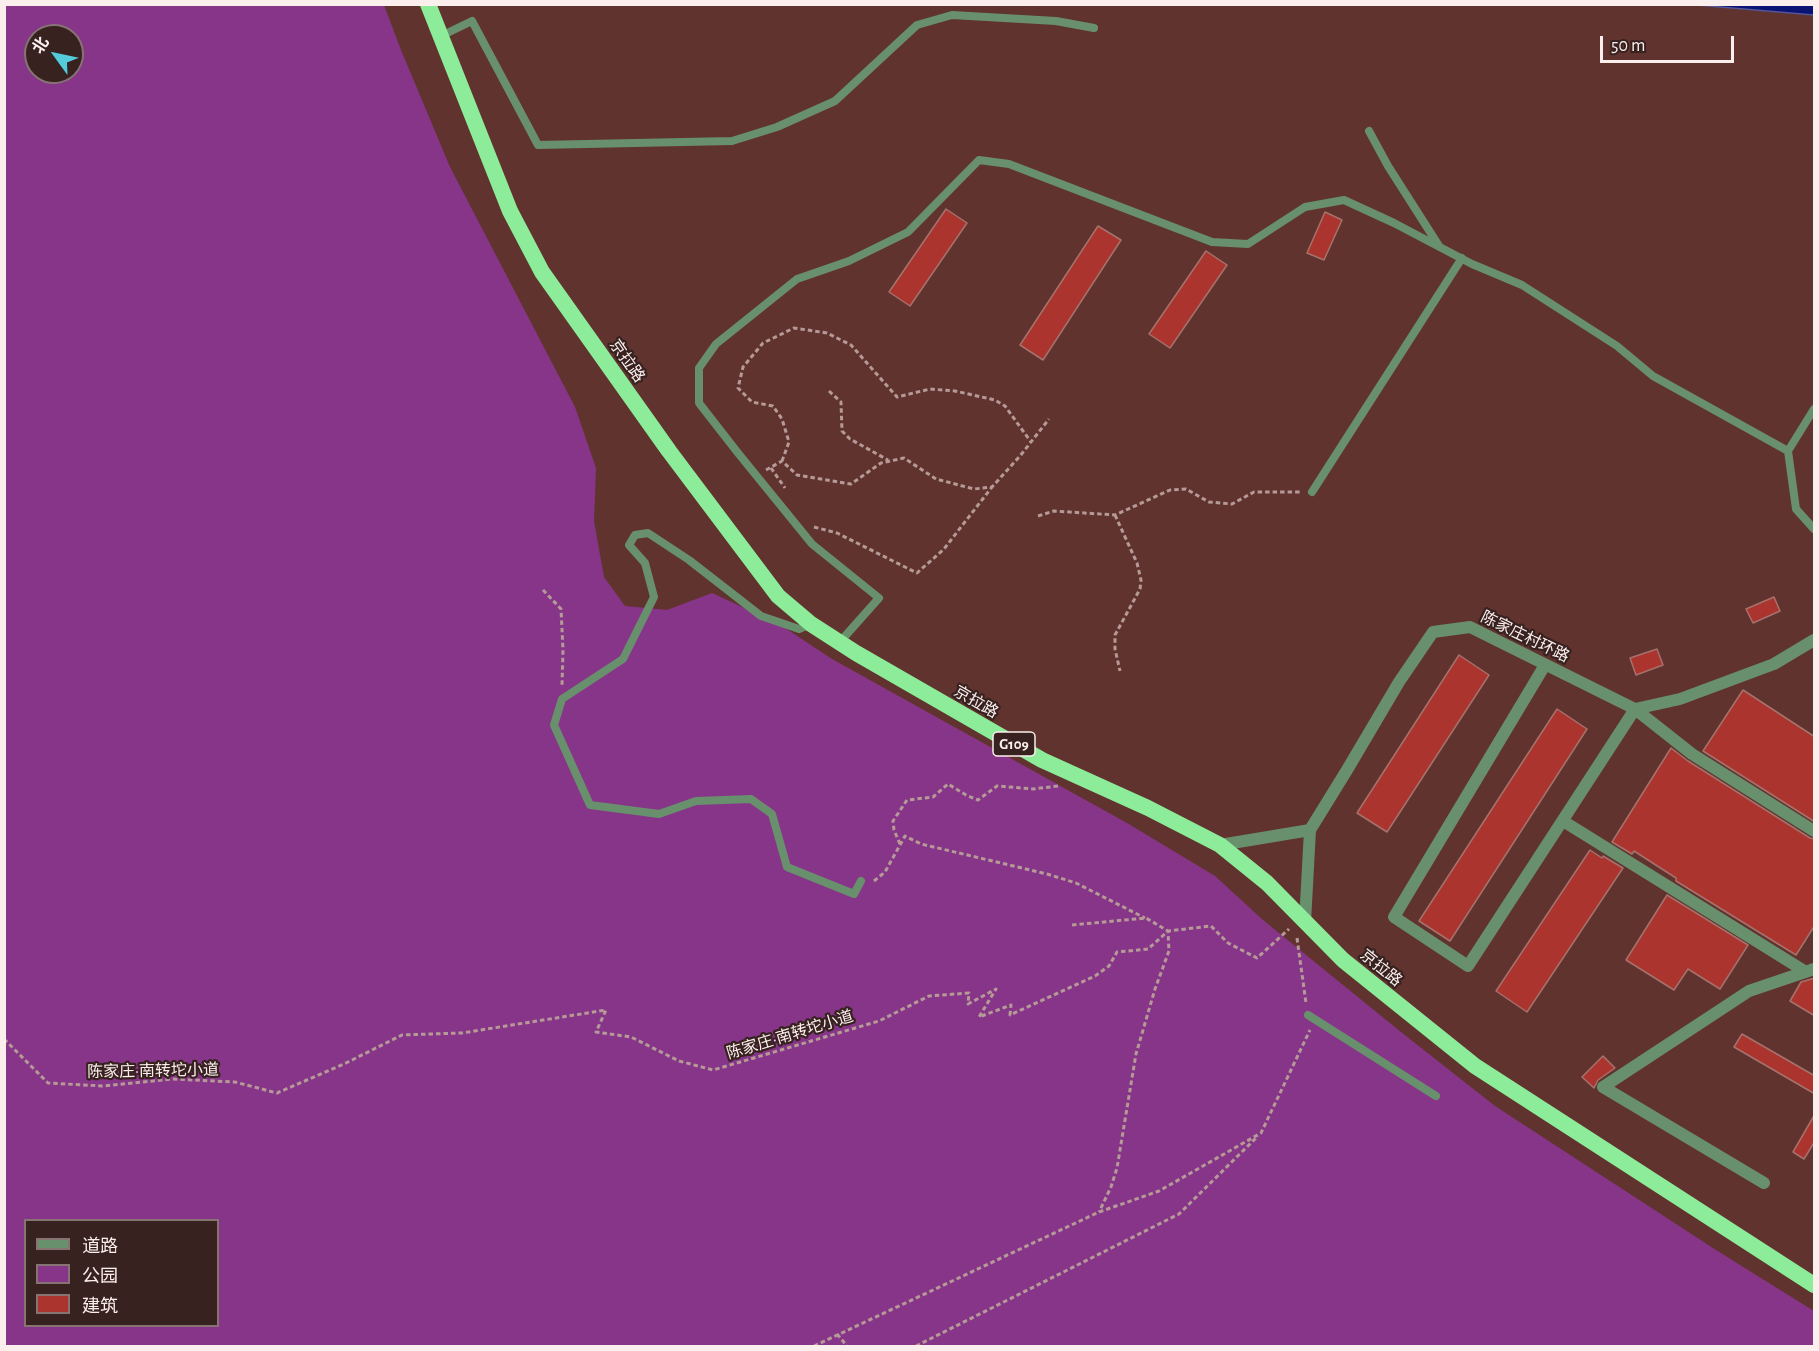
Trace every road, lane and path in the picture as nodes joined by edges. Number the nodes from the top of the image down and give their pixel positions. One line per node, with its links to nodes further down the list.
1 (428, 4): 3 (highway, 京拉路 / G109)
2 (1094, 28): 3 (lane)
3 (441, 36): 24 (highway, 京拉路 / G109)
4 (1369, 131): 5 (lane)
5 (1439, 247): 6 (lane); 15 (lane)
6 (1462, 258): 11 (lane); 17 (lane)
7 (830, 391): 13 (path)
8 (1815, 410): 11 (lane)
9 (1049, 419): 10 (path)
10 (1031, 442): 12 (path); 16 (path)
11 (1788, 451): 22 (lane)
12 (782, 461): 13 (path); 14 (path)
13 (889, 461): 16 (path)
14 (771, 468): 15 (path); 18 (path)
15 (757, 476): 26 (lane)
16 (992, 488): 21 (path)
17 (1312, 492): 19 (path)
18 (789, 493)
19 (1115, 515): 20 (path); 28 (path)
20 (1038, 516)
21 (813, 526)
22 (1815, 529)
23 (543, 590): 29 (path)
24 (811, 624): 26 (highway, 京拉路 / G109); 29 (lane)
25 (1815, 640): 30 (street)
26 (839, 643): 31 (highway, 京拉路 / G109)
27 (1545, 665): 30 (street, 陈家庄村环路); 32 (street); 33 (street, 陈家庄村环路)
28 (1120, 671)
29 (561, 699): 37 (lane)
30 (1635, 709): 32 (street); 34 (street, 陈家庄村环路)
31 (1090, 782): 35 (path); 36 (highway, 京拉路 / G109)
32 (1563, 821): 43 (street)
33 (1310, 830): 36 (street); 40 (street)
34 (1815, 831)
35 (900, 844): 37 (path); 39 (path)
36 (1220, 845): 38 (highway, 京拉路 / G109)
37 (861, 881)
38 (1293, 910): 40 (highway, 京拉路 / G109); 42 (path); 44 (path)
39 (1146, 918): 41 (path); 42 (path)
40 (1305, 922): 50 (highway, 京拉路 / G109)
41 (1072, 925)
42 (1168, 931): 45 (path, 陈家庄·南转坨小道); 49 (path)
43 (1810, 970): 48 (street)
44 (1308, 1014): 46 (lane); 47 (path)
45 (4, 1039)
46 (1436, 1096)
47 (1261, 1133): 49 (path); 54 (path)
48 (1764, 1183)
49 (1099, 1212): 51 (path)
50 (1815, 1285)
51 (837, 1334): 52 (path); 53 (path)
52 (814, 1347)
53 (848, 1347)
54 (916, 1347)

